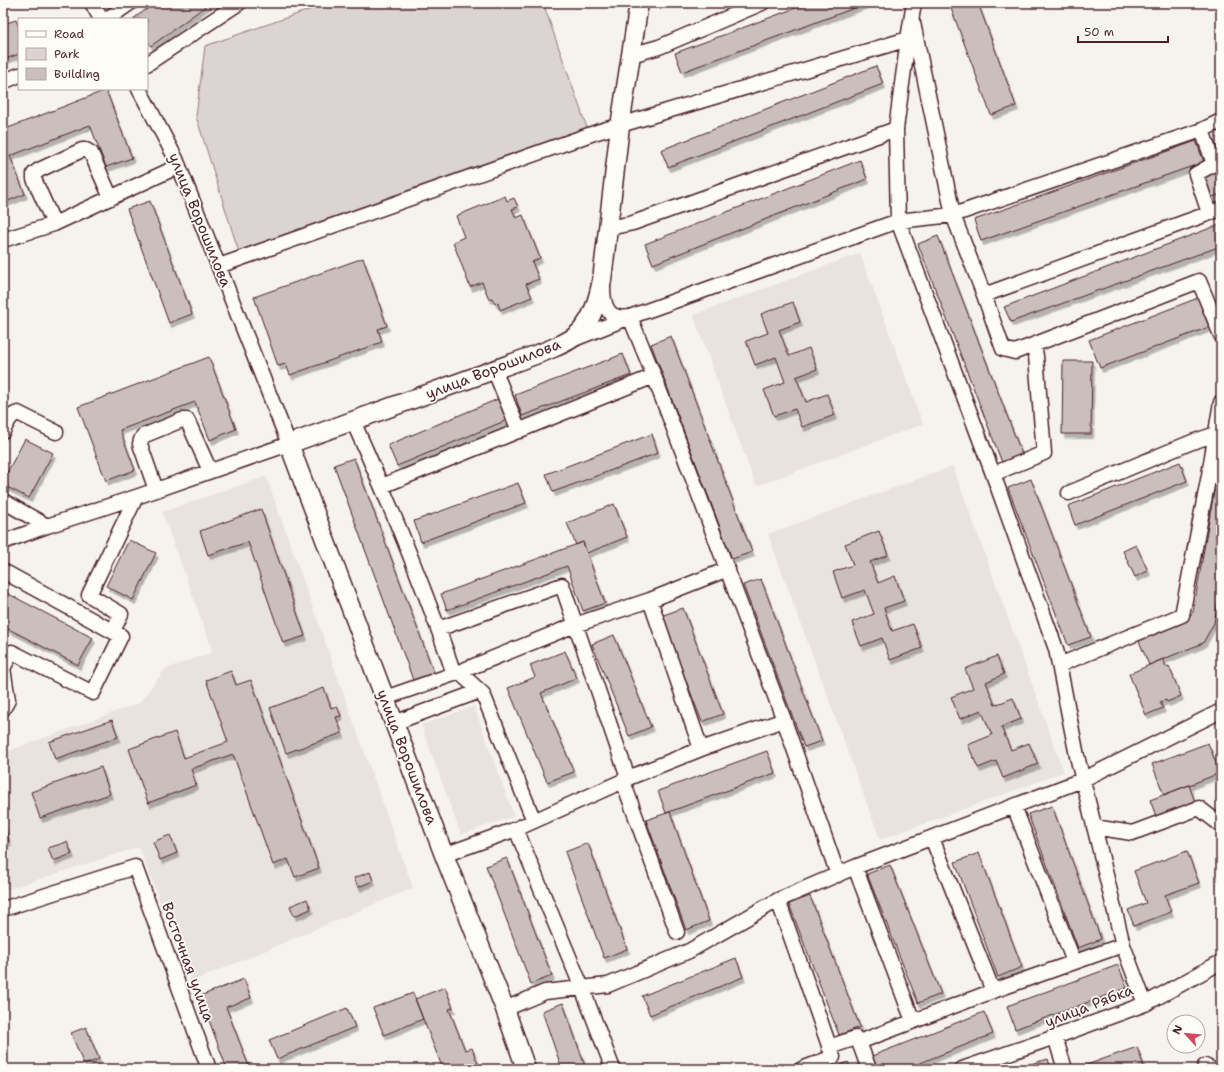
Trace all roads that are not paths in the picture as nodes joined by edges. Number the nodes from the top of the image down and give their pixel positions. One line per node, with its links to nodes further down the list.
1 (92, 3): 7 (street)
2 (129, 3): 8 (street)
3 (239, 3): 12 (street)
4 (640, 3): 11 (main road, улица Ворошилова)
5 (762, 3): 11 (street)
6 (914, 3): 9 (street)
7 (100, 18)
8 (108, 18)
9 (912, 18): 10 (street); 23 (street)
10 (908, 38): 17 (street); 18 (street)
11 (631, 55): 17 (main road, улица Ворошилова)
12 (148, 63)
13 (18, 75): 14 (street)
14 (3, 82)
15 (140, 90): 20 (street, улица Ворошилова)
16 (1221, 121): 19 (street)
17 (620, 126): 26 (main road, улица Ворошилова); 28 (street)
18 (896, 129): 24 (street); 26 (street)
19 (1202, 130): 22 (street); 23 (street)
20 (179, 166): 21 (street); 28 (street, улица Ворошилова)
21 (111, 198): 25 (street); 25 (street)
22 (1215, 211): 30 (street)
23 (953, 215): 24 (street); 30 (street)
24 (898, 221): 31 (street); 45 (street)
25 (54, 224): 27 (street)
26 (609, 228): 29 (main road, улица Ворошилова)
27 (3, 240)
28 (219, 266): 43 (street, улица Ворошилова)
29 (602, 280): 31 (street); 33 (main road, улица Ворошилова)
30 (984, 295): 34 (street)
31 (630, 317): 33 (street); 36 (street)
32 (1221, 335): 34 (street)
33 (566, 342): 35 (main road, улица Ворошилова)
34 (1034, 345): 45 (street)
35 (494, 369): 38 (main road, улица Ворошилова); 40 (street)
36 (654, 376): 40 (street); 53 (street)
37 (1221, 402): 42 (street)
38 (353, 421): 43 (main road, улица Ворошилова); 46 (street)
39 (3, 431): 41 (street)
40 (519, 431): 46 (street)
41 (56, 432)
42 (1216, 434): 48 (street); 59 (street)
43 (289, 444): 44 (street, улица Ворошилова); 63 (main road, улица Ворошилова)
44 (210, 471): 47 (street, улица Ворошилова); 47 (street)
45 (993, 474): 59 (street)
46 (382, 486): 57 (street)
47 (156, 490): 49 (street, улица Ворошилова)
48 (1069, 492)
49 (136, 497): 51 (street, улица Ворошилова); 58 (street)
50 (3, 501): 51 (street)
51 (47, 526): 52 (street, улица Ворошилова)
52 (3, 542)
53 (728, 569): 55 (street); 66 (street)
54 (3, 571): 58 (street)
55 (650, 600): 56 (street); 68 (street)
56 (575, 625): 57 (street); 61 (street); 69 (street)
57 (438, 629): 61 (street)
58 (113, 631): 60 (street)
59 (1059, 665): 70 (street)
60 (3, 668): 64 (street)
61 (457, 673): 62 (street); 63 (street)
62 (480, 691): 67 (street); 72 (street)
63 (385, 698): 67 (main road, улица Ворошилова)
64 (3, 709)
65 (1221, 711): 70 (street)
66 (784, 720): 68 (street); 79 (street)
67 (394, 723): 77 (main road, улица Ворошилова)
68 (701, 750): 69 (street)
69 (626, 780): 72 (street); 82 (street)
70 (1082, 780): 71 (street); 74 (street)
71 (1014, 806): 76 (street); 84 (street)
72 (534, 820): 75 (street)
73 (1221, 825): 74 (street)
74 (1094, 827): 83 (street)
75 (516, 828): 77 (street); 86 (street)
76 (932, 838): 78 (street); 87 (street)
77 (444, 855): 89 (main road, улица Ворошилова)
78 (855, 867): 79 (street); 90 (street)
79 (838, 874): 80 (street)
80 (778, 900): 86 (street); 93 (street)
81 (3, 909): 94 (street, Восточная улица)
82 (677, 932)
83 (1123, 944): 84 (street); 88 (street)
84 (1074, 962): 87 (street)
85 (1221, 962): 88 (street, улица Рябка)
86 (582, 988): 89 (street); 96 (street)
87 (993, 991): 90 (street)
88 (1144, 1004): 91 (street, улица Рябка)
89 (505, 1009): 95 (main road, улица Ворошилова)
90 (913, 1021): 92 (street)
91 (1055, 1037): 99 (street, улица Рябка); 100 (street)
92 (859, 1042): 93 (street); 98 (street)
93 (829, 1047): 97 (street)
94 (209, 1069)
95 (526, 1069)
96 (613, 1069)
97 (802, 1069)
98 (869, 1069)
99 (962, 1069)
100 (1065, 1069)
101 (1204, 1069): 102 (street)
102 (1211, 1069)

